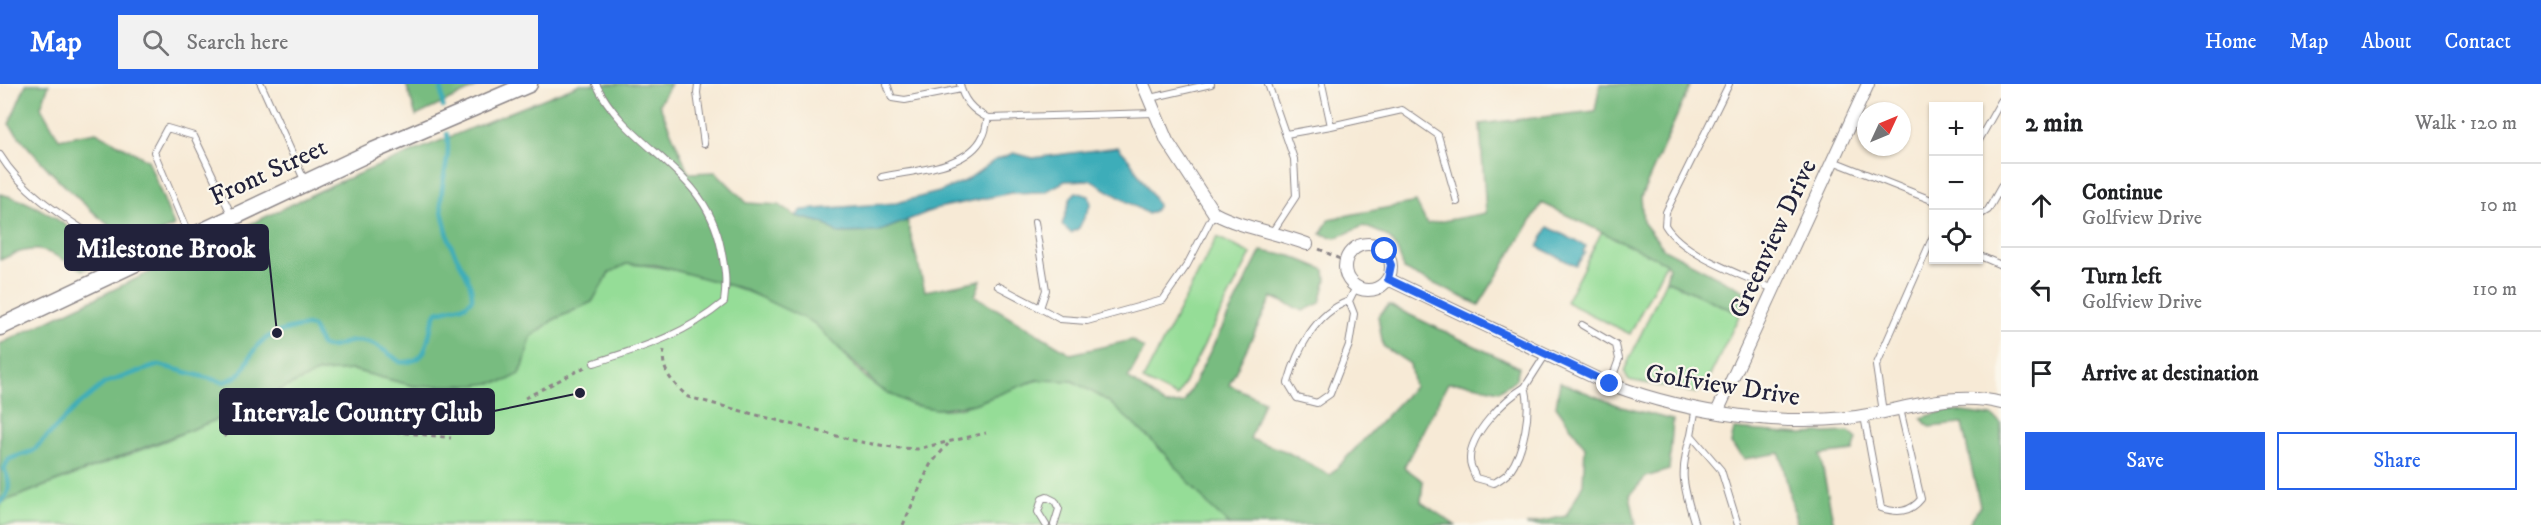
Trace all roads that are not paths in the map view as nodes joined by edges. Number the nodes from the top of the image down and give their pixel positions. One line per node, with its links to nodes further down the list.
1 (261, 84): 24 (lane)
2 (529, 84): 24 (main road, Front Street)
3 (596, 84): 48 (lane)
4 (698, 84): 20 (lane)
5 (887, 84): 12 (lane)
6 (1143, 84): 13 (street)
7 (1211, 84): 13 (lane)
8 (1269, 84): 19 (lane)
9 (1322, 84): 17 (lane)
10 (1729, 84): 42 (lane)
11 (1866, 84): 22 (street, Greenview Drive)
12 (960, 87): 16 (lane)
13 (1149, 98): 15 (street)
14 (2001, 101): 18 (lane)
15 (1154, 113): 16 (lane); 28 (street)
16 (988, 118): 23 (lane)
17 (1331, 126): 19 (lane); 27 (lane)
18 (1983, 133)
19 (1286, 134): 32 (lane)
20 (704, 144)
21 (0, 155): 37 (lane)
22 (1833, 161): 26 (lane); 42 (street, Greenview Drive)
23 (882, 177)
24 (306, 182): 30 (main road, Front Street)
25 (2001, 187): 29 (lane)
26 (1929, 199)
27 (1457, 202)
28 (1214, 213): 32 (street); 44 (lane)
29 (1983, 213)
30 (232, 217): 33 (main road, Front Street); 33 (lane)
31 (1035, 222): 44 (lane)
32 (1273, 231): 34 (street)
33 (189, 237): 37 (main road, Front Street)
34 (1307, 244)
35 (1929, 245): 55 (lane)
36 (1983, 257): 38 (lane)
37 (133, 263): 46 (main road, Front Street)
38 (2001, 266)
39 (1388, 279): 41 (street); 41 (street); 47 (street, Golfview Drive)
40 (998, 286): 44 (lane)
41 (1356, 286): 43 (lane)
42 (1773, 289): 54 (street, Greenview Drive)
43 (1348, 301): 43 (lane)
44 (1040, 308)
45 (1582, 325): 49 (lane)
46 (0, 327)
47 (1546, 354): 49 (street, Golfview Drive); 50 (lane)
48 (594, 363)
49 (1610, 384): 52 (street, Golfview Drive)
50 (1525, 387): 50 (lane)
51 (2001, 404): 53 (street, Golfview Drive)
52 (1696, 407): 54 (street, Golfview Drive); 57 (lane)
53 (1900, 409): 55 (street, Golfview Drive); 56 (lane)
54 (1718, 410): 56 (street, Golfview Drive)
55 (1883, 412): 56 (street, Golfview Drive)
56 (1864, 415)
57 (1691, 435): 60 (lane); 61 (lane)
58 (1046, 525): 59 (lane)
59 (1054, 525)
60 (1695, 525)
61 (1738, 525)

